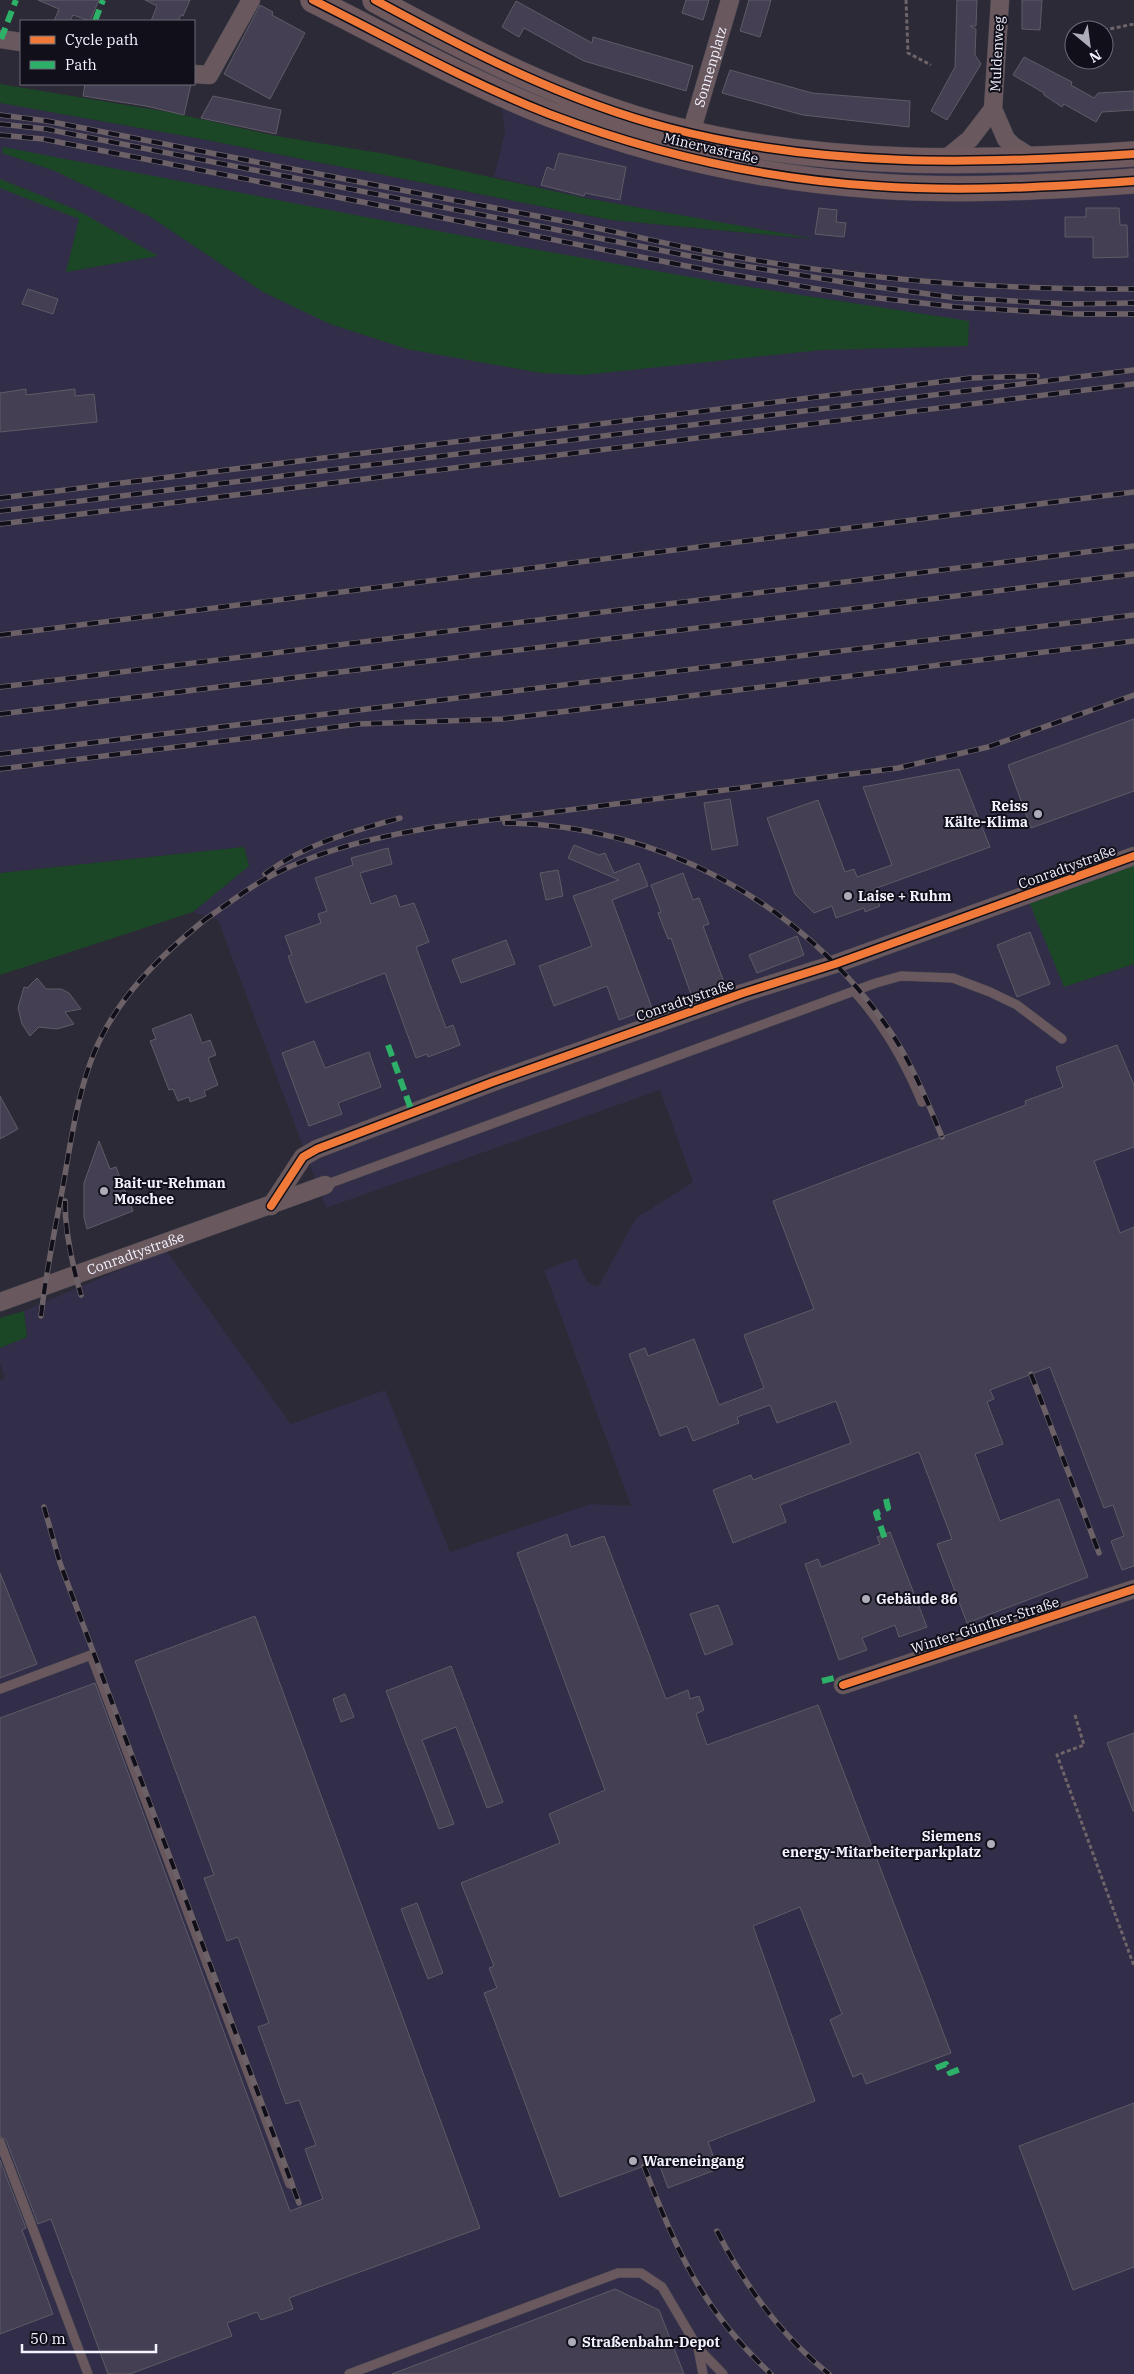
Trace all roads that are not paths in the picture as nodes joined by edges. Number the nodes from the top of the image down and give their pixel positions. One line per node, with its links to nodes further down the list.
1 (252, 0): 8 (street)
2 (313, 0): 14 (main road, Minervastraße)
3 (375, 0): 10 (main road, Minervastraße)
4 (730, 0): 10 (street, Sonnenplatz)
5 (1000, 0): 9 (street, Muldenweg)
6 (0, 39): 7 (street)
7 (20, 42)
8 (195, 74)
9 (993, 109): 12 (street, Muldenweg); 13 (street, Muldenweg)
10 (691, 133): 13 (main road, Minervastraße)
11 (1134, 154): 12 (main road, Minervastraße)
12 (1035, 159): 13 (main road, Minervastraße)
13 (943, 161)
14 (1134, 181)
15 (1134, 856): 20 (street, Conradtystraße)
16 (854, 991): 17 (lane); 18 (lane); 19 (lane)
17 (1062, 1039)
18 (922, 1102)
19 (325, 1185): 20 (street, Conradtystraße)
20 (271, 1206): 21 (street, Conradtystraße)
21 (0, 1302)
22 (1134, 1589): 23 (street, Winter-Günther-Straße)
23 (844, 1685)
24 (0, 1689): 26 (lane)
25 (0, 2142): 28 (lane)
26 (290, 2184)
27 (698, 2348): 29 (lane); 30 (lane); 31 (lane)
28 (88, 2374)
29 (349, 2374)
30 (703, 2374)
31 (723, 2374)

